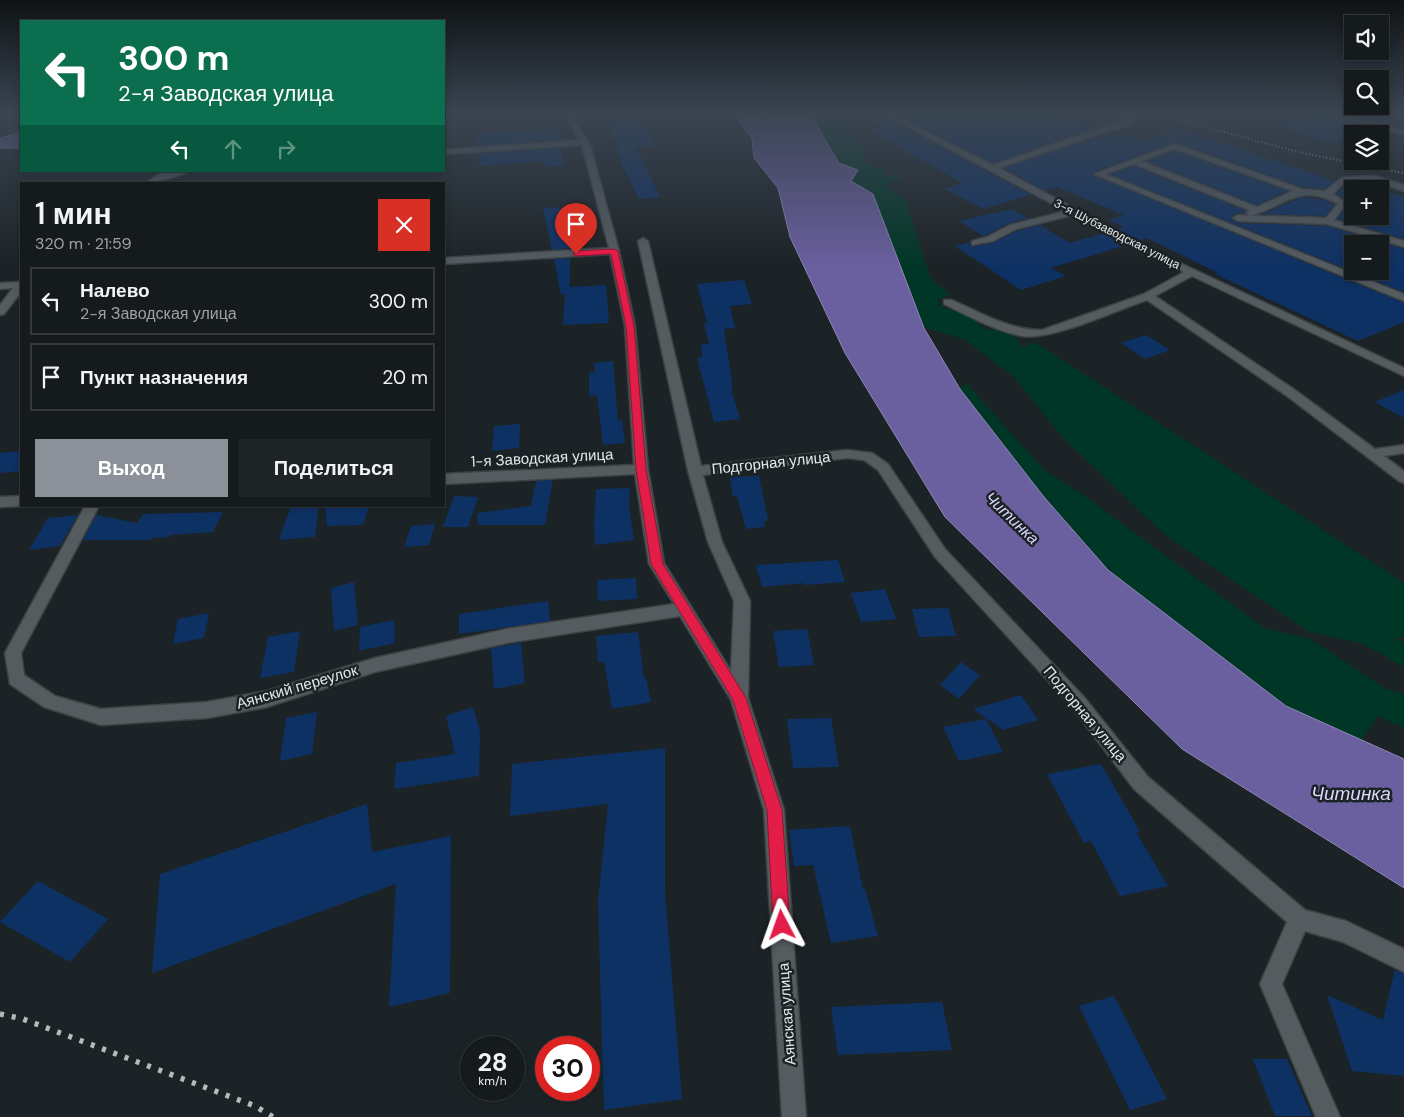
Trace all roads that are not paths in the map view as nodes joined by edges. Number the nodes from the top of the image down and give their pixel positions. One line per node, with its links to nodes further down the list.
1 (591, 164): 21 (street, Аянская улица)
2 (985, 164): 7 (street, 3-я Шубзаводская улица)
3 (1003, 164): 7 (street)
4 (1125, 164): 17 (street)
5 (1142, 164): 13 (street)
6 (1226, 164): 11 (street)
7 (992, 168): 14 (street, 3-я Шубзаводская улица)
8 (180, 172): 9 (street)
9 (152, 182)
10 (1404, 188): 12 (street)
11 (1301, 191): 12 (street); 13 (street)
12 (1327, 194): 16 (street)
13 (1257, 210): 15 (street)
14 (1074, 212): 19 (street); 23 (street, 3-я Шубзаводская улица)
15 (1238, 218): 16 (street); 17 (street)
16 (1328, 221): 20 (street)
17 (1220, 225): 28 (street)
18 (643, 241): 35 (street)
19 (975, 243)
20 (1404, 244)
21 (614, 251): 22 (street); 34 (street, Аянская улица)
22 (445, 261)
23 (1192, 272): 27 (street, 3-я Шубзаводская улица); 31 (street, 3-я Шубзаводская улица)
24 (20, 285): 25 (street)
25 (0, 286)
26 (20, 286): 30 (street)
27 (1148, 296): 29 (street, 3-я Шубзаводская улица); 33 (street)
28 (1404, 298)
29 (948, 302)
30 (0, 312)
31 (1404, 372)
32 (1404, 449): 33 (street)
33 (1373, 454): 36 (street)
34 (641, 469): 37 (street, 1-я Заводская улица); 41 (street, Аянская улица)
35 (694, 471): 42 (street); 43 (street, Подгорная улица)
36 (1404, 478)
37 (445, 479)
38 (20, 501): 39 (street)
39 (0, 502)
40 (91, 507): 41 (street, Аянский переулок)
41 (685, 609): 42 (street, Аянская улица)
42 (739, 698): 45 (street, Аянская улица)
43 (1299, 919): 44 (street); 46 (street)
44 (1404, 962)
45 (794, 1117)
46 (1328, 1117)

